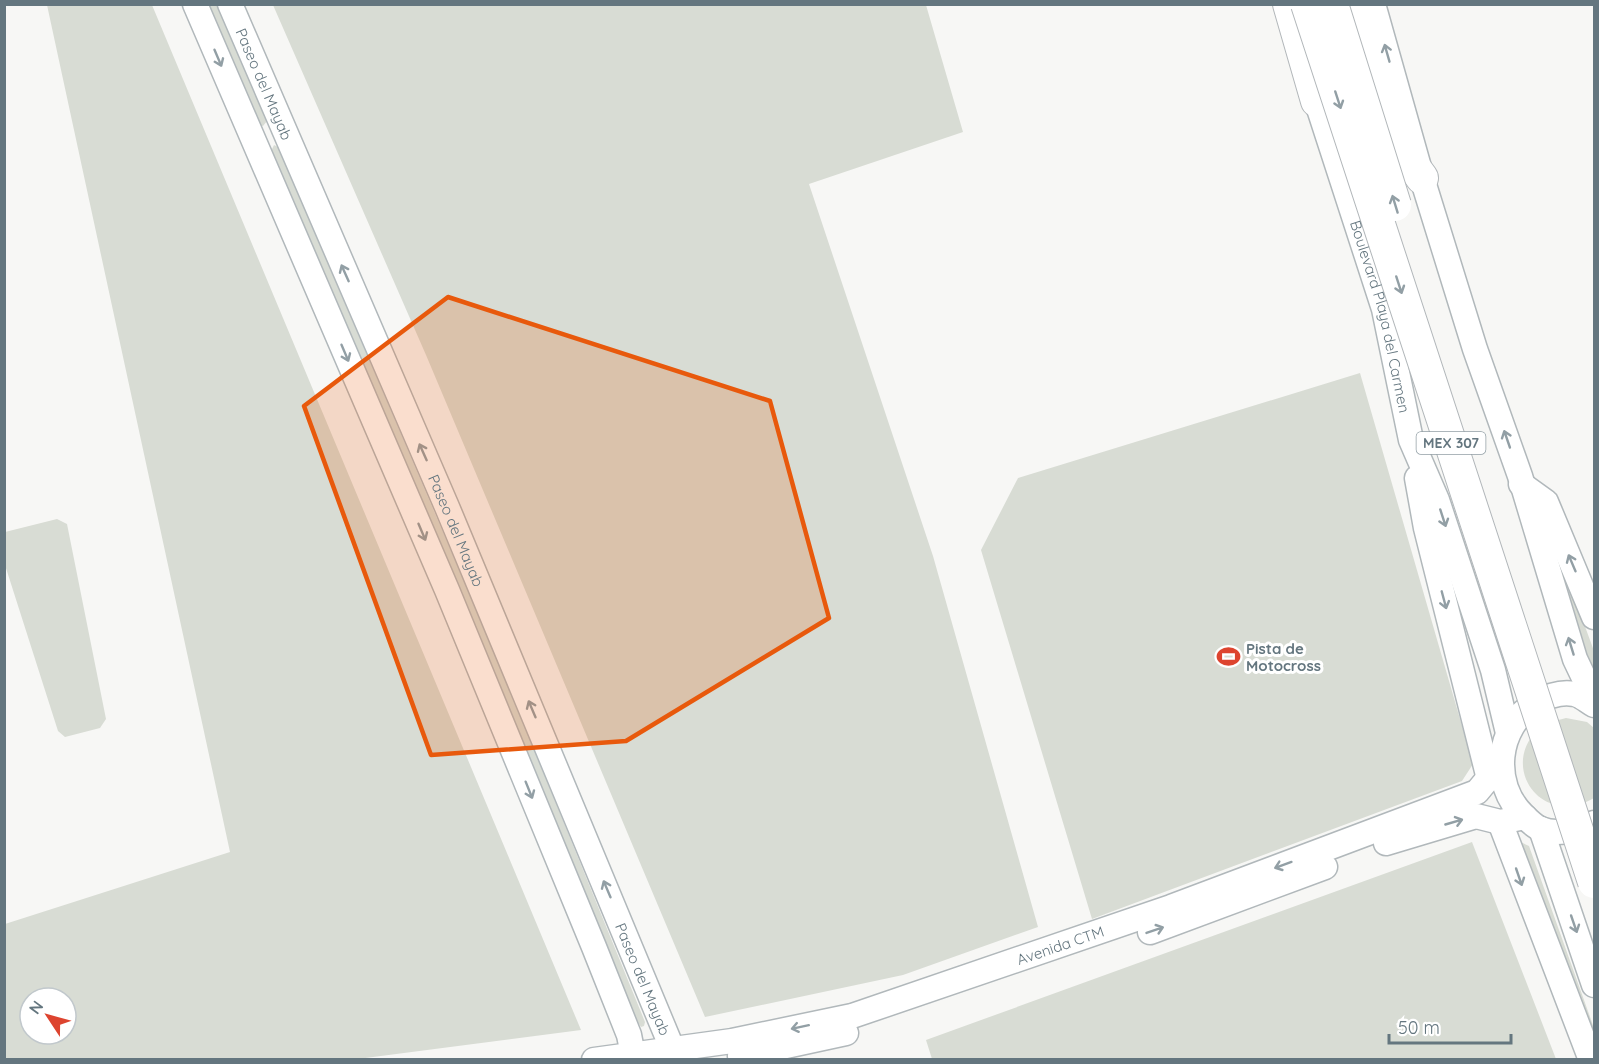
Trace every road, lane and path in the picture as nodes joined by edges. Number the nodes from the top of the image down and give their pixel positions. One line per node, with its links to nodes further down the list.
1 (195, 4): 23 (main road, one-way to 23)
2 (230, 4): 22 (main road, Paseo del Mayab, one-way to 2)
3 (1287, 4): 8 (highway)
4 (1307, 4): 20 (highway, MEX 307, one-way to 20, bridge)
5 (1332, 4): 17 (highway, MEX 307, one-way to 5, bridge)
6 (1348, 4): 9 (highway)
7 (1373, 4): 9 (main road, one-way to 7)
8 (1317, 101): 10 (main road, Boulevard Playa del Carmen)
9 (1422, 178): 11 (main road, one-way to 9)
10 (1411, 440): 15 (main road, Boulevard Playa del Carmen, one-way to 15); 16 (main road, one-way to 16)
11 (1521, 483): 12 (main road, one-way to 11); 13 (main road, one-way to 11)
12 (1594, 616)
13 (1594, 699)
14 (1594, 705): 15 (main road)
15 (1508, 733): 16 (main road)
16 (1495, 771): 19 (main road); 22 (main road, Avenida CTM, one-way to 22)
17 (1594, 821): 19 (main road)
18 (1500, 822): 19 (main road); 25 (main road, Avenida CTM, one-way to 18); 26 (main road, one-way to 26)
19 (1533, 823): 21 (main road, one-way to 21)
20 (1594, 882)
21 (1594, 985)
22 (675, 1054): 23 (main road, Avenida CTM)
23 (634, 1057): 24 (main road, Avenida CTM)
24 (594, 1059)
25 (717, 1059)
26 (1591, 1059)

